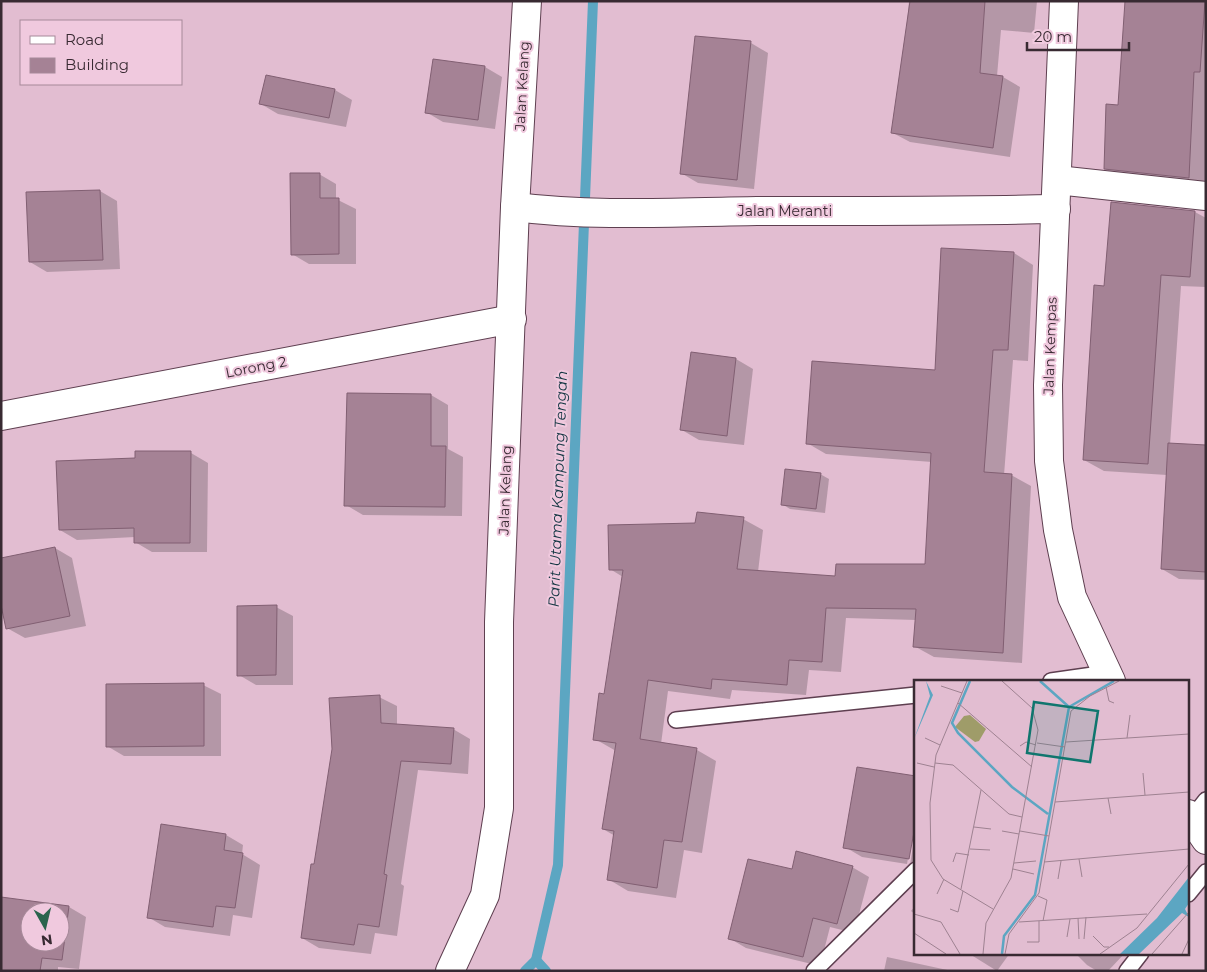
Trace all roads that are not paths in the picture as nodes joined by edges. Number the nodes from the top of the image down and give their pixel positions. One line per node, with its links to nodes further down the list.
1 (527, 1): 5 (street, Jalan Kelang)
2 (1064, 1): 3 (street, Jalan Kempas)
3 (1057, 180): 4 (street); 6 (street, Jalan Kempas)
4 (1206, 196)
5 (515, 207): 6 (street, Jalan Meranti); 7 (street, Jalan Kelang)
6 (1056, 209): 9 (street, Jalan Kempas)
7 (512, 319): 8 (street, Lorong 2); 17 (street, Jalan Kelang)
8 (1, 416)
9 (1109, 677): 10 (lane)
10 (1066, 680)
11 (914, 695): 12 (lane)
12 (676, 720)
13 (914, 872): 18 (lane)
14 (1206, 872): 15 (lane)
15 (1190, 892)
16 (1140, 954): 19 (lane)
17 (450, 971)
18 (814, 971)
19 (1127, 971)

